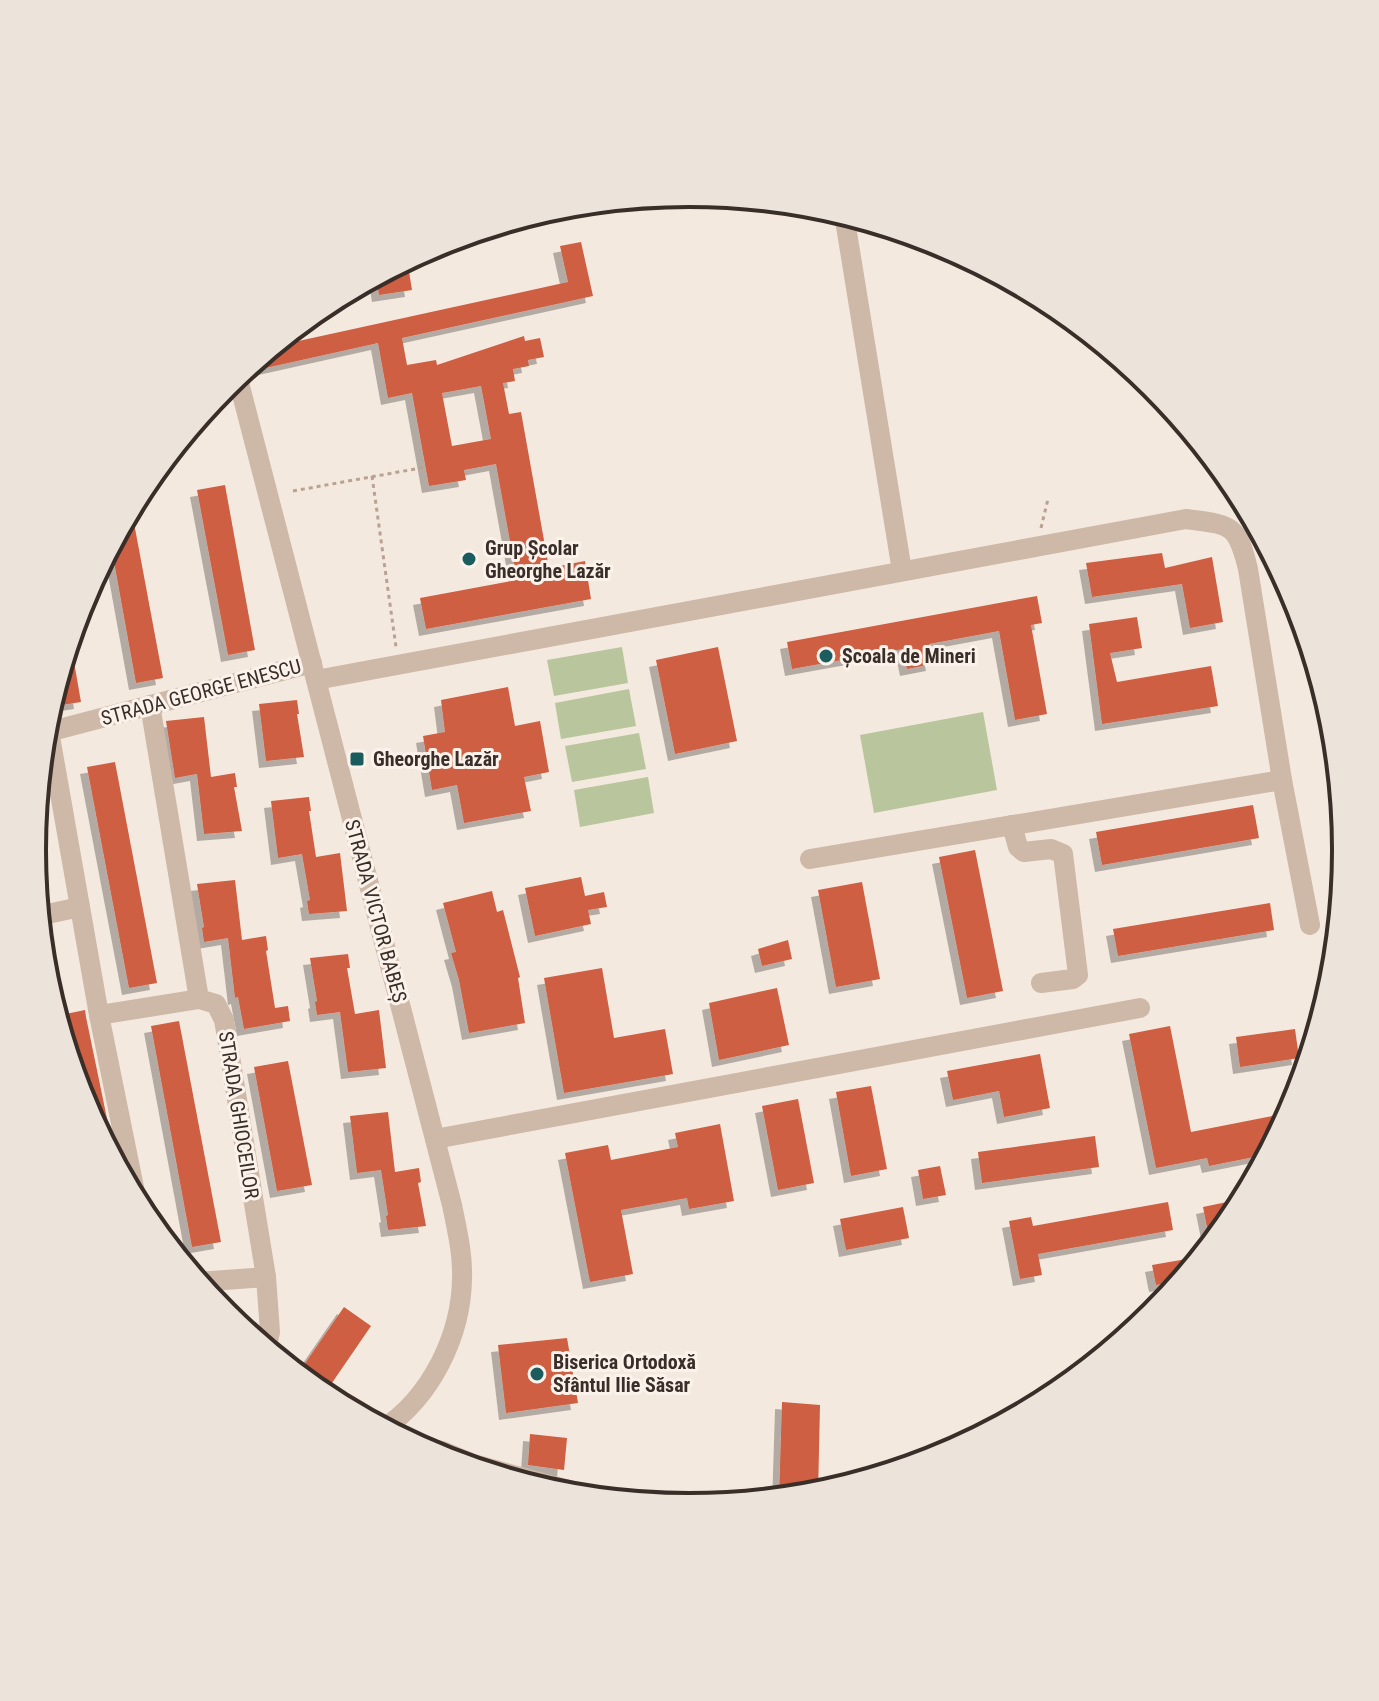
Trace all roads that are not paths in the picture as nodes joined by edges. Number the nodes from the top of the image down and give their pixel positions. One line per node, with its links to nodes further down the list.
1 (846, 227): 3 (street)
2 (241, 389): 4 (street, STRADA VICTOR BABEȘ)
3 (902, 571): 4 (street, STRADA GEORGE ENESCU); 8 (street, STRADA GEORGE ENESCU)
4 (314, 671): 5 (street, STRADA GEORGE ENESCU); 18 (street, STRADA VICTOR BABEȘ)
5 (150, 705): 6 (street, STRADA GEORGE ENESCU); 15 (street)
6 (57, 729)
7 (52, 765): 11 (street)
8 (1282, 780): 9 (street); 13 (street)
9 (1012, 825): 10 (street); 14 (street)
10 (810, 859)
11 (80, 907): 12 (street); 17 (street)
12 (50, 914)
13 (1310, 925)
14 (1041, 983)
15 (199, 999): 17 (street); 20 (street, STRADA GHIOCEILOR)
16 (1140, 1008): 18 (street)
17 (99, 1015): 19 (street)
18 (435, 1139): 23 (street, STRADA VICTOR BABEȘ)
19 (130, 1169)
20 (266, 1277): 21 (street); 22 (street, STRADA GHIOCEILOR)
21 (211, 1281)
22 (269, 1337)
23 (396, 1423)

